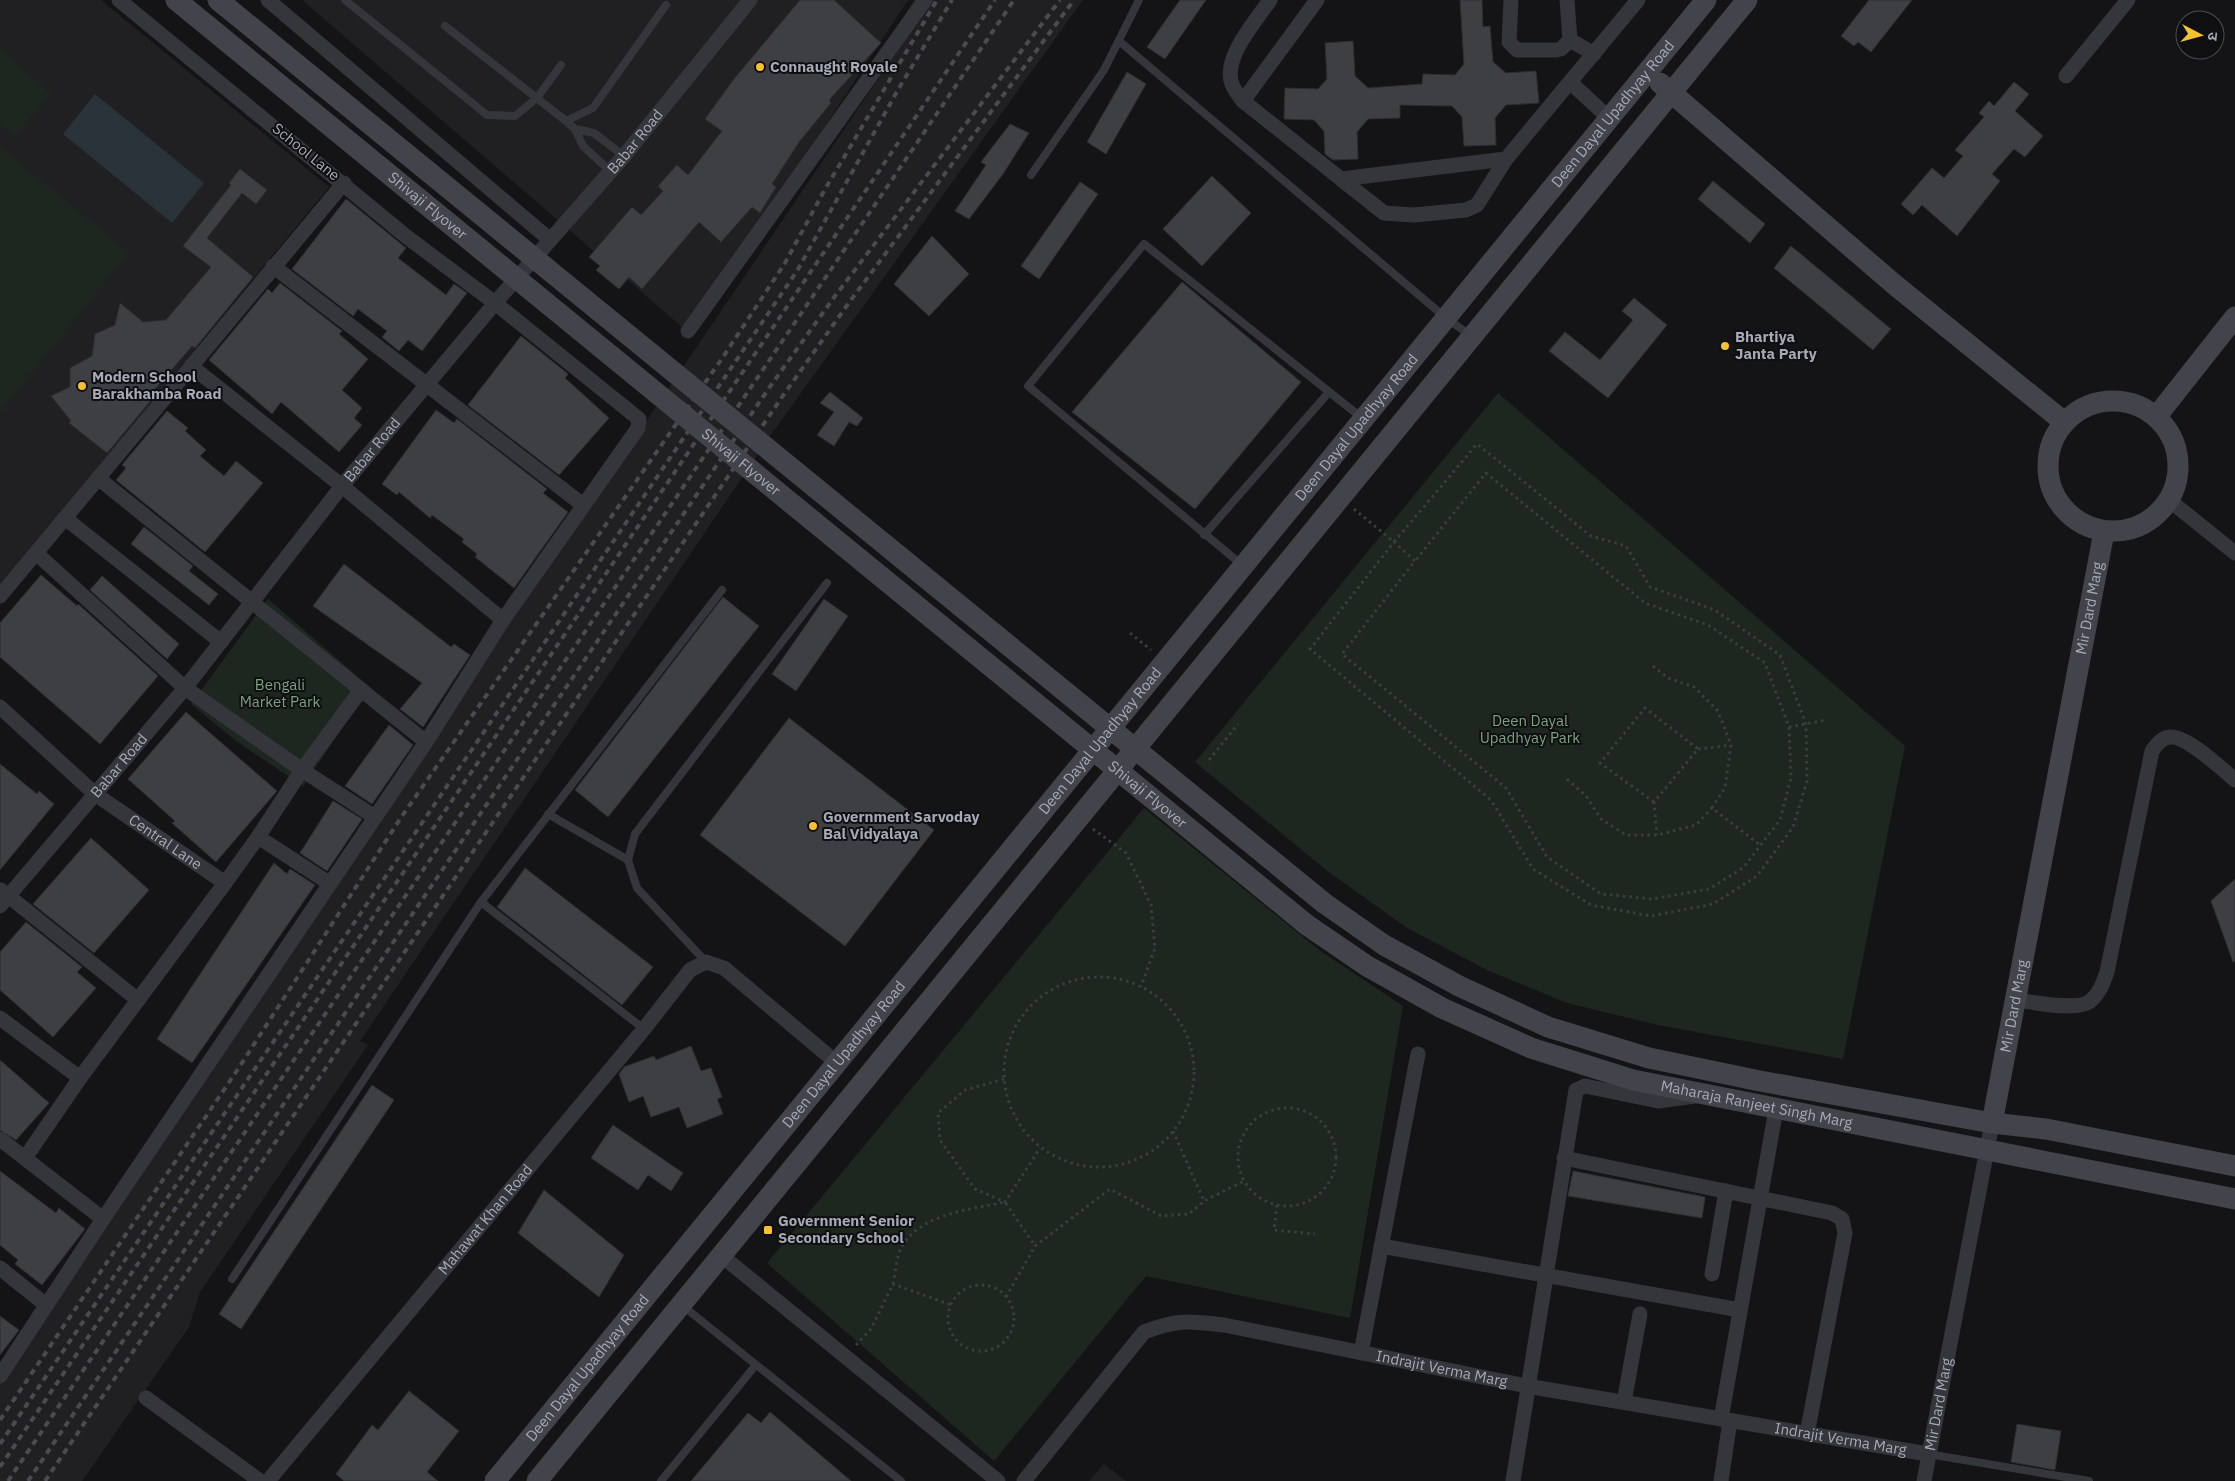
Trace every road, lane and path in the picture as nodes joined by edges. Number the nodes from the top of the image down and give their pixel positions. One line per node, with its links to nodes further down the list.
1 (119, 0): 37 (street, School Lane)
2 (176, 0): 102 (main road, Shivaji Flyover, bridge)
3 (218, 0): 101 (main road, Shivaji Flyover, bridge)
4 (268, 0): 38 (street)
5 (345, 0): 27 (lane)
6 (750, 0): 32 (street, Babar Road)
7 (924, 0): 43 (street)
8 (1139, 0): 20 (lane)
9 (1270, 0): 28 (street)
10 (1317, 0): 28 (street)
11 (1511, 0): 19 (street)
12 (1567, 0): 19 (street)
13 (1638, 0): 21 (street)
14 (1706, 0): 23 (main road, Deen Dayal Upadhyay Road)
15 (1747, 0): 26 (main road, Deen Dayal Upadhyay Road)
16 (2128, 0): 24 (street)
17 (666, 5): 30 (lane)
18 (445, 26): 27 (lane)
19 (1570, 40): 21 (street)
20 (1119, 41): 35 (lane); 42 (lane)
21 (1594, 54): 25 (street)
22 (561, 65): 27 (lane)
23 (1646, 72): 26 (main road); 29 (main road, Deen Dayal Upadhyay Road)
24 (2066, 76)
25 (1571, 83): 29 (street); 33 (street)
26 (1672, 91): 44 (main road, Deen Dayal Upadhyay Road); 50 (main road)
27 (537, 98): 30 (lane)
28 (1243, 101): 36 (street)
29 (1610, 118): 42 (main road, Deen Dayal Upadhyay Road)
30 (566, 121): 31 (lane)
31 (575, 129): 32 (lane); 34 (lane)
32 (624, 156): 34 (street, Babar Road)
33 (1506, 159): 36 (street); 36 (street)
34 (610, 171): 38 (street, Babar Road)
35 (1031, 175)
36 (1341, 179)
37 (344, 183): 39 (street); 40 (street, School Lane)
38 (549, 239): 40 (street, Babar Road)
39 (273, 266): 45 (street); 46 (street)
40 (495, 303): 46 (street, Babar Road); 55 (street, School Lane)
41 (2235, 317): 48 (main road)
42 (1446, 318): 44 (lane); 49 (main road, Deen Dayal Upadhyay Road)
43 (688, 331)
44 (1472, 337): 53 (main road, Deen Dayal Upadhyay Road)
45 (191, 366): 51 (street); 52 (street)
46 (428, 383): 52 (street, Babar Road); 55 (street)
47 (1329, 392): 49 (lane); 58 (lane); 58 (lane)
48 (2156, 417): 50 (main road); 54 (main road)
49 (1363, 420): 63 (main road, Deen Dayal Upadhyay Road)
50 (2064, 422): 57 (main road)
51 (98, 478): 56 (street); 67 (street)
52 (342, 486): 67 (street, Babar Road); 68 (street)
53 (1340, 498): 59 (path); 92 (main road, Deen Dayal Upadhyay Road)
54 (2169, 500): 57 (main road); 61 (street)
55 (583, 505): 68 (street)
56 (65, 518): 60 (street); 70 (street)
57 (2104, 532): 106 (main road, Mir Dard Marg)
58 (1204, 534): 63 (lane)
59 (1394, 542): 62 (path); 78 (path); 78 (path)
60 (36, 553): 66 (street); 73 (street)
61 (2235, 553)
62 (1415, 561): 79 (path); 95 (path)
63 (1244, 566): 110 (main road, Deen Dayal Upadhyay Road)
64 (827, 583): 96 (lane)
65 (722, 590): 90 (lane)
66 (0, 596)
67 (252, 603): 70 (street, Babar Road); 74 (street)
68 (503, 620): 80 (street)
69 (1130, 633): 71 (path)
70 (221, 642): 73 (street, Babar Road)
71 (1157, 655)
72 (1653, 666): 81 (path)
73 (185, 688): 84 (street); 87 (street, Babar Road)
74 (361, 690): 80 (street); 84 (street)
75 (0, 707): 87 (street, Central Lane)
76 (1826, 720): 78 (path)
77 (1238, 724): 83 (path)
78 (1806, 724): 79 (path)
79 (1789, 727): 95 (path)
80 (426, 742): 91 (street)
81 (1731, 745): 82 (path); 89 (path)
82 (1698, 750): 88 (path); 88 (path)
83 (1209, 760)
84 (302, 770): 91 (street); 94 (street)
85 (1567, 779): 93 (path)
86 (2235, 780): 106 (street)
87 (95, 794): 97 (street, Central Lane); 99 (street, Babar Road)
88 (1654, 802): 93 (path)
89 (1712, 808): 93 (path); 95 (path)
90 (548, 814): 96 (lane); 100 (lane)
91 (375, 817): 98 (street)
92 (1078, 819): 104 (path); 134 (main road, Deen Dayal Upadhyay Road)
93 (1657, 835)
94 (258, 838): 97 (street); 98 (street)
95 (1760, 845)
96 (628, 860): 103 (lane)
97 (225, 883): 105 (street)
98 (329, 883): 130 (street)
99 (3, 897): 105 (street)
100 (481, 902): 108 (lane); 138 (lane)
101 (1324, 903): 115 (main road, Maharaja Ranjeet Singh Marg)
102 (1307, 925): 113 (main road, Maharaja Ranjeet Singh Marg)
103 (706, 962): 108 (street, Mahawat Khan Road); 110 (street)
104 (1141, 987): 112 (path); 116 (path)
105 (138, 1000): 111 (street)
106 (2016, 1000): 115 (main road, Mir Dard Marg)
107 (0, 1018): 111 (street)
108 (644, 1029): 158 (street, Mahawat Khan Road)
109 (1418, 1054): 133 (street)
110 (837, 1063): 159 (main road, Deen Dayal Upadhyay Road)
111 (80, 1078): 120 (street)
112 (1004, 1080): 118 (path); 128 (path)
113 (1704, 1095): 114 (main road, Maharaja Ranjeet Singh Marg); 121 (street)
114 (1776, 1109): 119 (main road, Maharaja Ranjeet Singh Marg); 125 (street)
115 (1992, 1123): 119 (street, Mir Dard Marg); 122 (main road, Maharaja Ranjeet Singh Marg)
116 (1174, 1131): 118 (path); 127 (path)
117 (0, 1139): 120 (street)
118 (1040, 1148): 128 (path)
119 (1986, 1149): 126 (main road, Maharaja Ranjeet Singh Marg); 155 (street, Mir Dard Marg)
120 (25, 1158): 130 (street)
121 (1564, 1158): 124 (street); 137 (street)
122 (2235, 1166)
123 (1244, 1181): 127 (path); 129 (path); 129 (path)
124 (1726, 1191): 125 (street); 136 (street)
125 (1759, 1198): 144 (street); 154 (street)
126 (2235, 1199)
127 (1204, 1201): 132 (path)
128 (1005, 1202): 132 (path); 139 (path)
129 (1277, 1205): 131 (path)
130 (103, 1219): 141 (street)
131 (1316, 1234)
132 (1035, 1246): 140 (path)
133 (1381, 1246): 137 (street); 146 (street)
134 (722, 1256): 142 (main road, Deen Dayal Upadhyay Road); 147 (street)
135 (0, 1268): 141 (street)
136 (1712, 1274)
137 (1545, 1276): 144 (street); 150 (street)
138 (232, 1280)
139 (893, 1284): 143 (path); 147 (path)
140 (1006, 1297): 143 (path); 143 (path)
141 (46, 1305): 149 (street)
142 (681, 1305): 148 (lane); 160 (main road, Deen Dayal Upadhyay Road)
143 (951, 1305)
144 (1740, 1310): 153 (street)
145 (1640, 1314): 152 (street)
146 (1361, 1353): 150 (street, Indrajit Verma Marg); 164 (street, Indrajit Verma Marg)
147 (846, 1357): 163 (street)
148 (755, 1366): 161 (lane); 162 (lane)
149 (0, 1376)
150 (1527, 1386): 152 (street, Indrajit Verma Marg); 165 (street)
151 (146, 1398): 157 (street)
152 (1624, 1402): 153 (street, Indrajit Verma Marg)
153 (1726, 1420): 154 (street, Indrajit Verma Marg); 166 (street)
154 (1807, 1434): 155 (street, Indrajit Verma Marg)
155 (1928, 1454): 156 (lane); 167 (street, Mir Dard Marg)
156 (2064, 1479): 168 (lane)
157 (260, 1481)
158 (268, 1481)
159 (495, 1481)
160 (536, 1481)
161 (661, 1481)
162 (901, 1481)
163 (998, 1481)
164 (1024, 1481)
165 (1513, 1481)
166 (1721, 1481)
167 (1924, 1481)
168 (2089, 1481)

